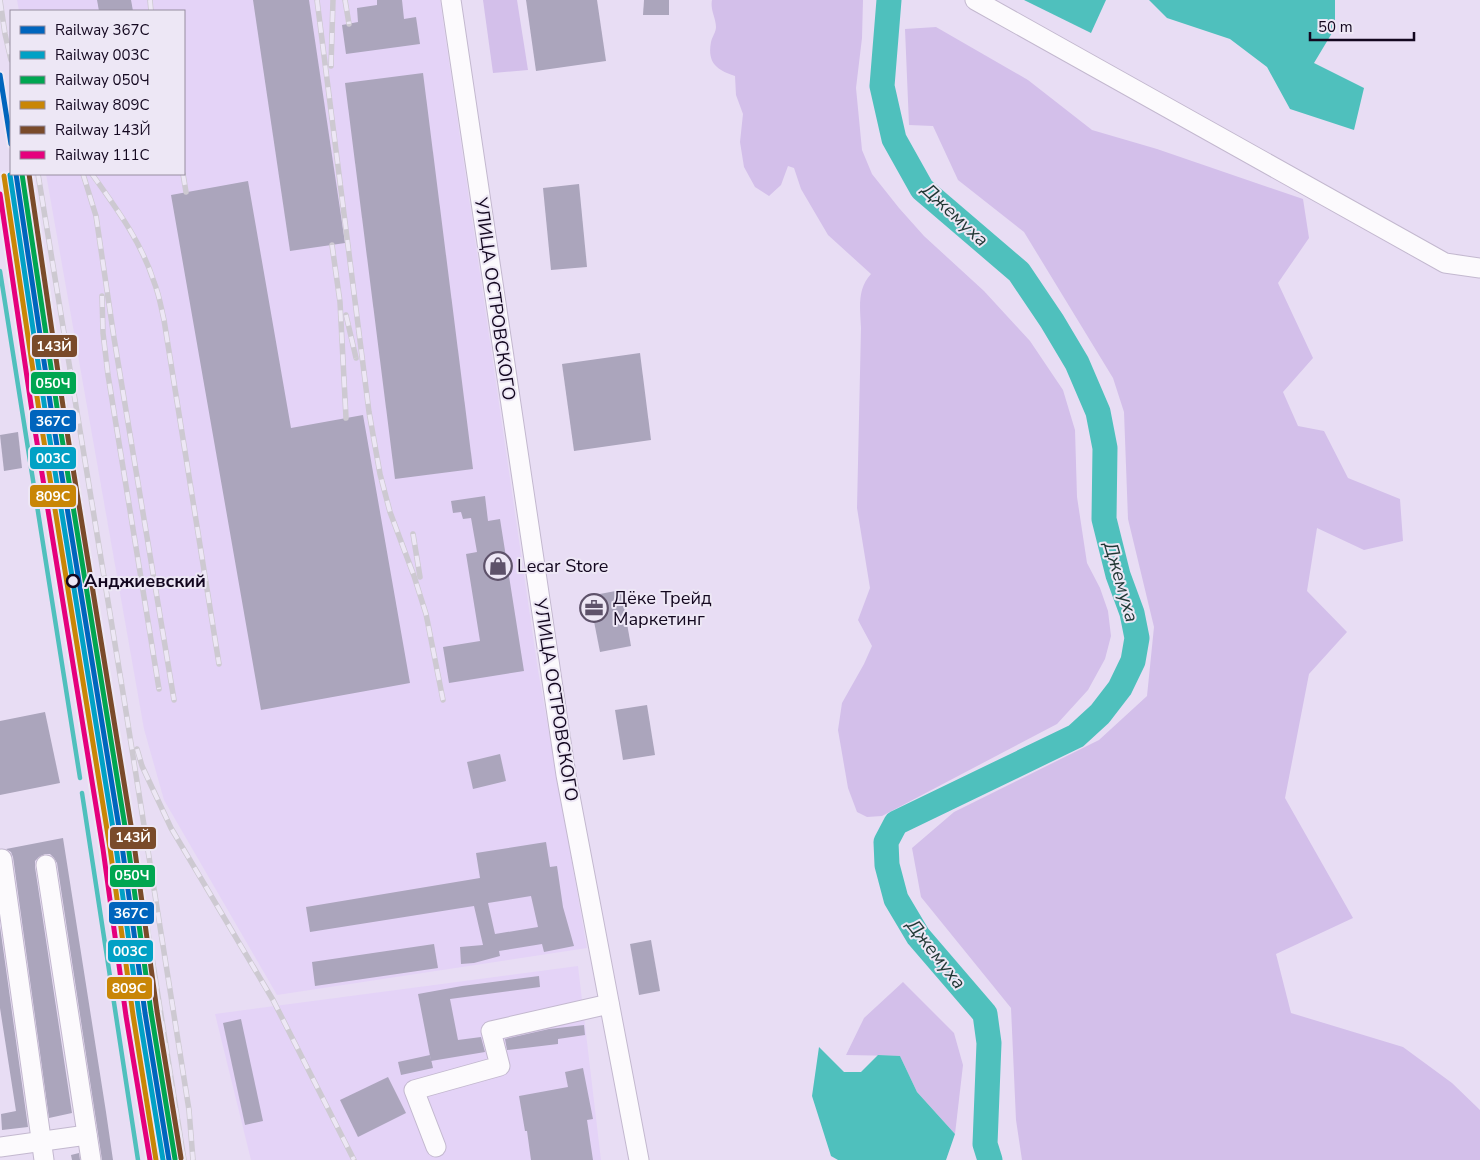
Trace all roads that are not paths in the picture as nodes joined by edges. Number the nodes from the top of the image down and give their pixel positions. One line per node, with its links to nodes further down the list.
1 (451, 0): 6 (street, УЛИЦА ОСТРОВСКОГО)
2 (974, 0): 3 (street)
3 (1480, 268)
4 (2, 859): 10 (street)
5 (46, 864): 7 (street)
6 (609, 1004): 9 (street); 12 (street, УЛИЦА ОСТРОВСКОГО)
7 (87, 1136): 10 (street); 11 (street)
8 (0, 1147): 10 (street)
9 (436, 1147)
10 (42, 1151)
11 (91, 1160)
12 (638, 1160)

